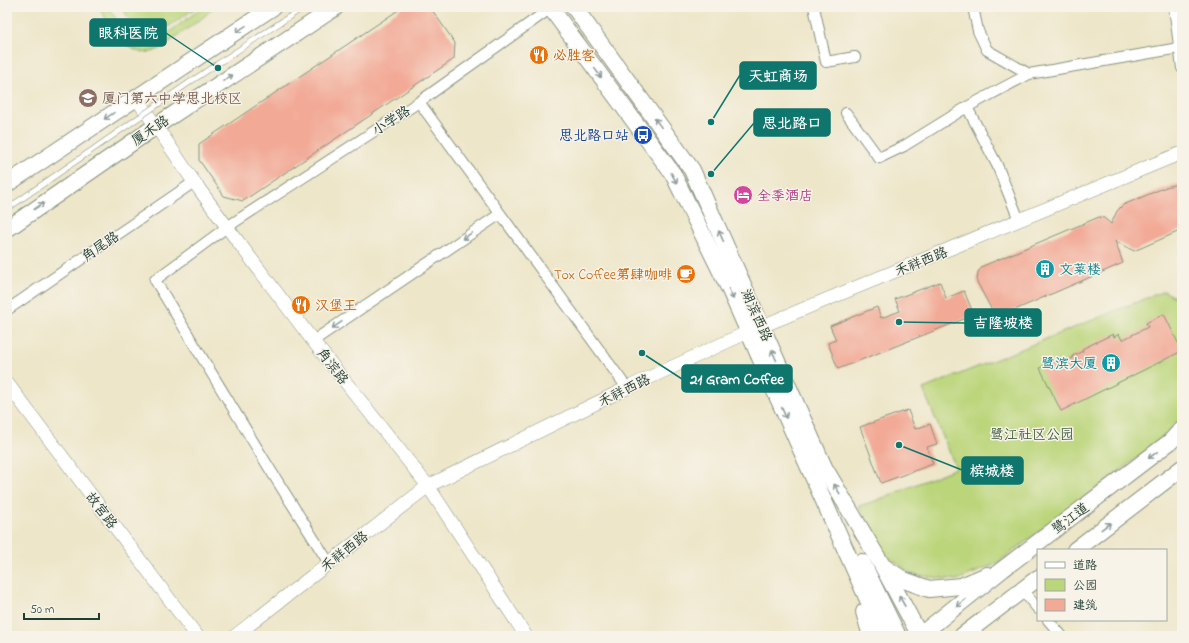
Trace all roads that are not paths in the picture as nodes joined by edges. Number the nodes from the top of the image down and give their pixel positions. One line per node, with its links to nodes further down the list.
1 (273, 7): 13 (main road, one-way to 13)
2 (304, 7): 21 (lane, bridge)
3 (336, 7): 17 (main road, 厦禾路, one-way to 3)
4 (550, 7): 14 (street, 小学路); 27 (main road, 湖滨西路, one-way to 27)
5 (574, 7): 27 (main road, 湖滨西路, one-way to 5)
6 (814, 7): 10 (street)
7 (974, 7): 12 (street)
8 (1174, 7): 9 (street)
9 (1179, 48): 11 (street); 12 (street)
10 (855, 57)
11 (1182, 68)
12 (1028, 74): 15 (street)
13 (136, 98): 17 (street, 角滨路); 20 (main road, one-way to 20)
14 (419, 102): 22 (street); 24 (street, 小学路)
15 (967, 107): 16 (street); 23 (street)
16 (846, 112)
17 (156, 126): 19 (street, 角滨路); 25 (main road, 厦禾路, one-way to 17)
18 (1182, 154): 23 (street, 禾祥西路)
19 (194, 182): 24 (street, 角滨路); 26 (street, 角尾路)
20 (7, 184)
21 (7, 209)
22 (500, 214): 28 (street, one-way to 28); 30 (street)
23 (1019, 220): 27 (street, 禾祥西路)
24 (227, 227): 28 (street, 角滨路); 36 (street, 小学路)
25 (7, 229)
26 (7, 310)
27 (755, 329): 30 (street, 禾祥西路); 34 (main road, 湖滨西路, one-way to 34); 37 (main road, 湖滨西路, one-way to 27)
28 (313, 341): 33 (street, 角滨路)
29 (8, 388): 44 (street, 故宫路)
30 (627, 388): 33 (street, 禾祥西路)
31 (1182, 429): 39 (main road, 鹭江道, one-way to 39)
32 (1182, 468): 35 (main road, 鹭江道, one-way to 32)
33 (428, 486): 36 (street, 禾祥西路); 46 (street, 角滨路)
34 (827, 511): 38 (main road, 湖滨西路); 49 (main road)
35 (1076, 549)
36 (329, 563): 45 (street, 禾祥西路)
37 (882, 565): 39 (main road); 50 (main road, 湖滨西路, one-way to 37)
38 (852, 566): 47 (main road); 48 (main road, 湖滨西路)
39 (1003, 568): 50 (main road, 鹭江道, one-way to 50)
40 (1037, 579): 41 (main road)
41 (1022, 590): 42 (street); 51 (main road)
42 (1037, 608)
43 (1049, 621): 52 (street)
44 (197, 636)
45 (235, 636)
46 (526, 636)
47 (871, 636)
48 (884, 636)
49 (898, 636)
50 (919, 636)
51 (962, 636)
52 (1062, 636)

